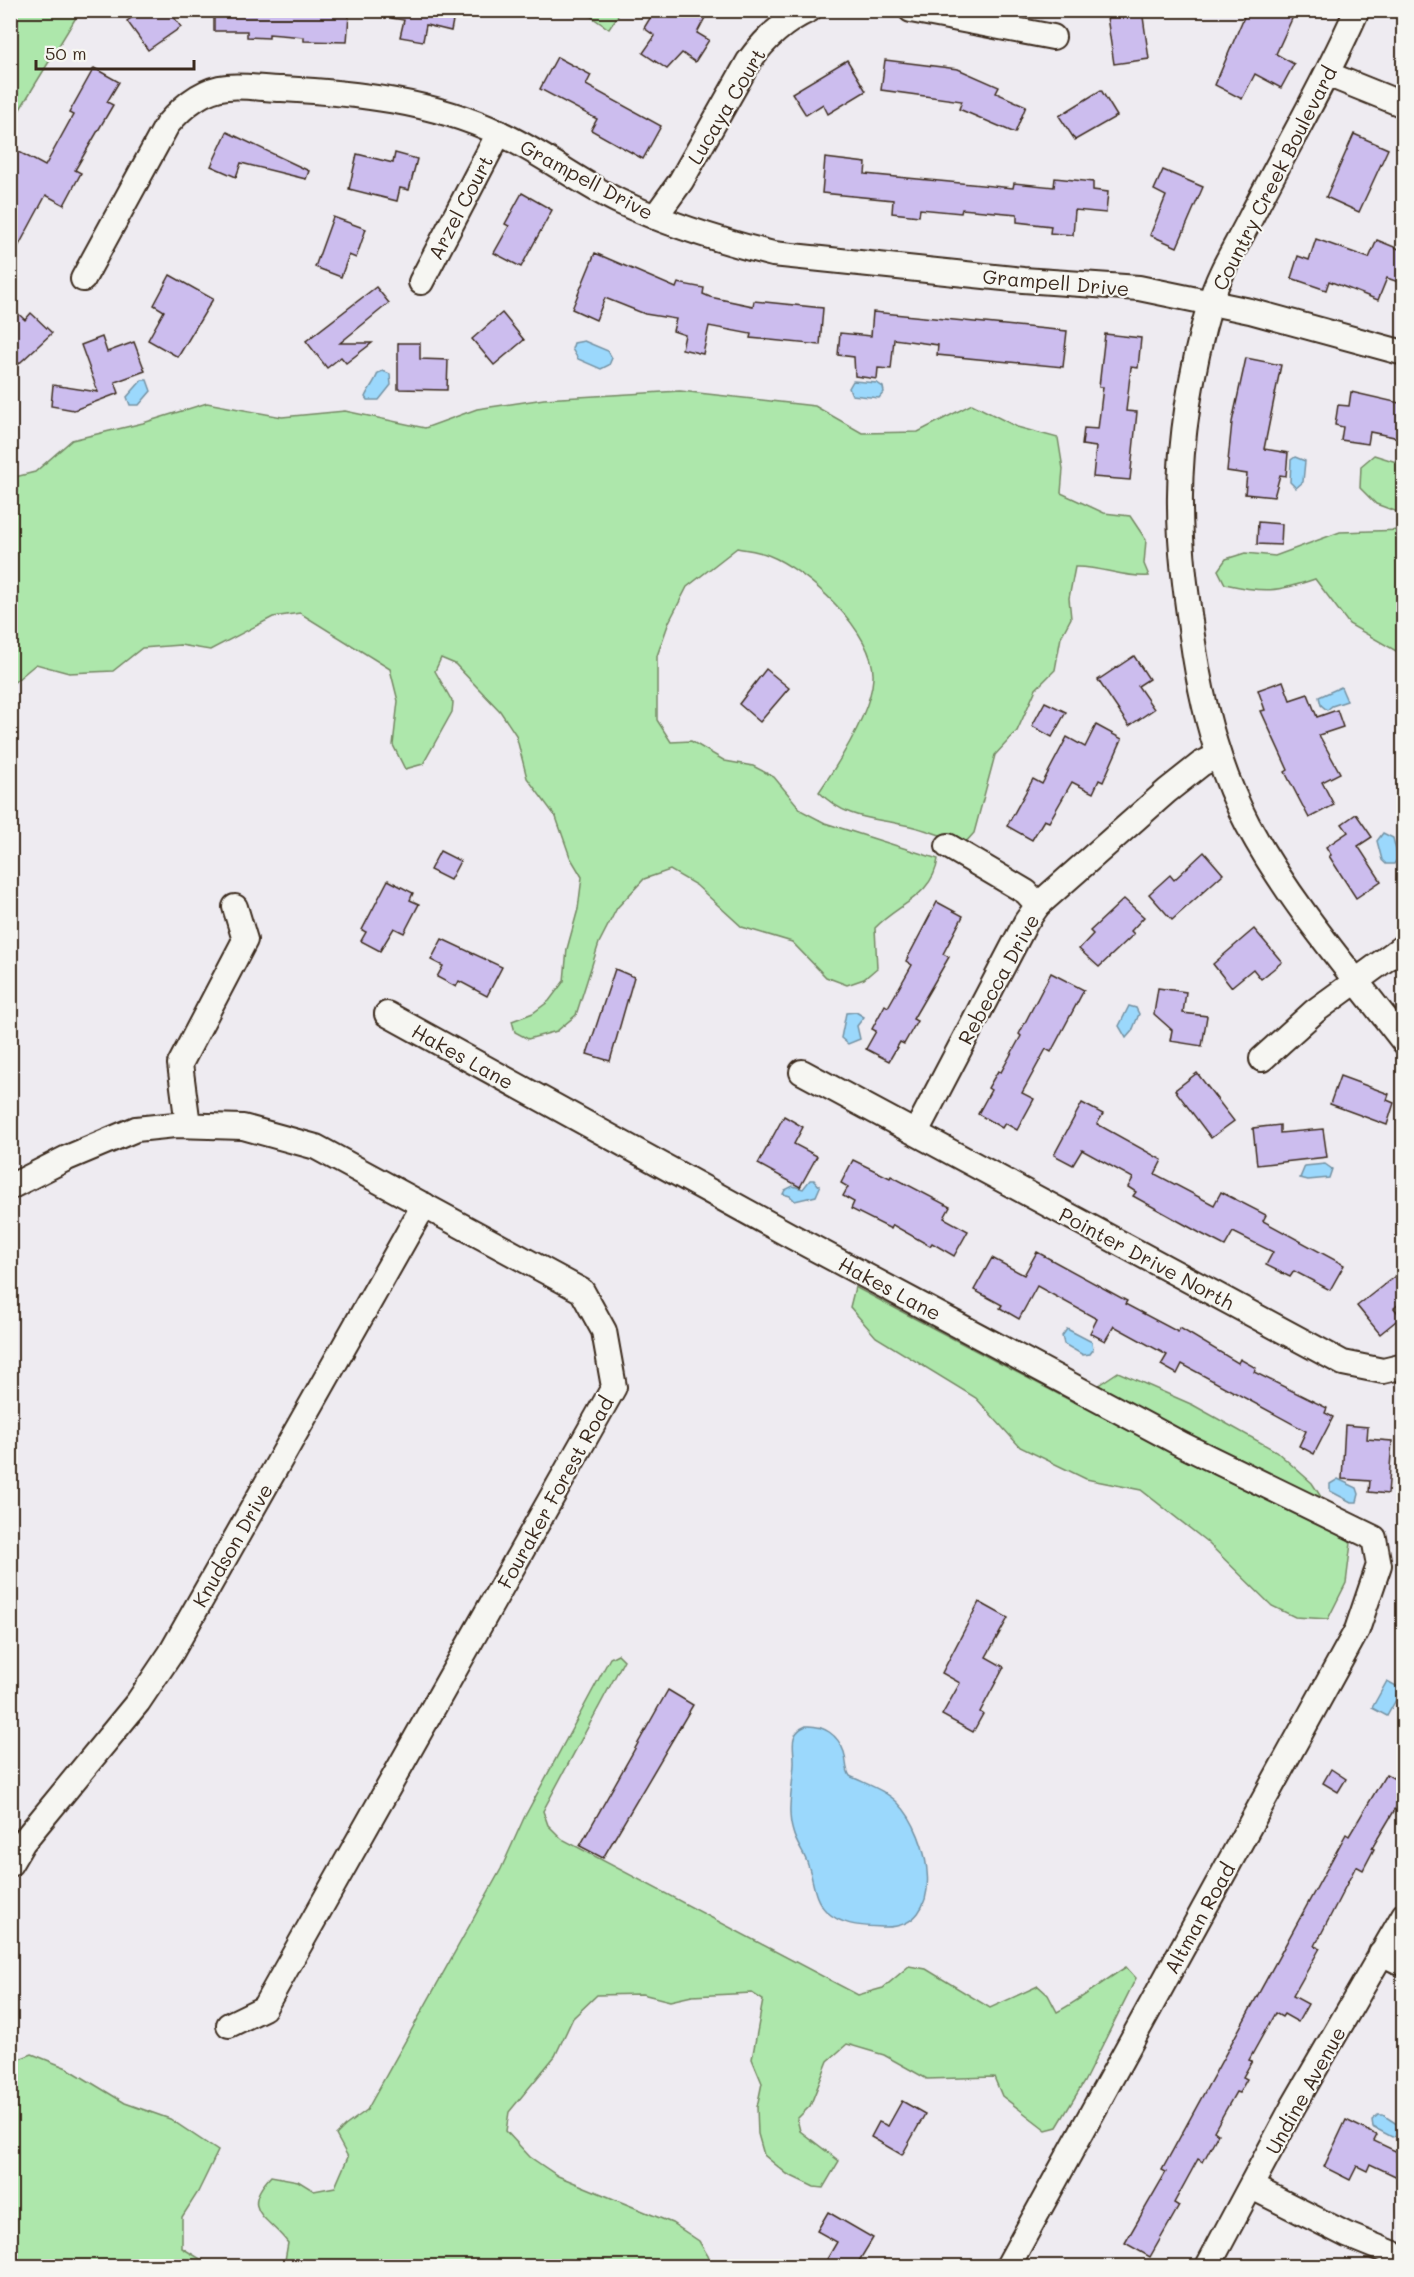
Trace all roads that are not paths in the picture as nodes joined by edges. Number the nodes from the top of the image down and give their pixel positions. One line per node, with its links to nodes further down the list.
1 (809, 10): 8 (street, Lucaya Court)
2 (911, 10): 4 (street)
3 (1358, 10): 5 (street, Country Creek Boulevard)
4 (1053, 37)
5 (1327, 74): 6 (street); 11 (street, Country Creek Boulevard)
6 (1404, 105)
7 (499, 133): 8 (street, Grampell Drive); 9 (street, Grampell Drive); 10 (street, Arzel Court)
8 (655, 217): 11 (street, Grampell Drive)
9 (83, 279)
10 (421, 282)
11 (1210, 303): 12 (street, Grampell Drive); 13 (street, Country Creek Boulevard)
12 (1404, 353)
13 (1217, 756): 15 (street, Rebecca Drive); 18 (street, Country Creek Boulevard)
14 (948, 846): 15 (street)
15 (1038, 905): 24 (street, Rebecca Drive)
16 (235, 907): 23 (street)
17 (1404, 946): 18 (street)
18 (1356, 980): 20 (street, Country Creek Boulevard); 21 (street)
19 (387, 1014): 28 (street, Hakes Lane)
20 (1404, 1042)
21 (1262, 1059)
22 (802, 1072): 24 (street, Pointer Drive North)
23 (188, 1125): 25 (street, Fouraker Forest Road); 26 (street, Fouraker Forest Road)
24 (916, 1132): 27 (street, Pointer Drive North)
25 (10, 1187)
26 (424, 1206): 29 (street, Knudson Drive); 33 (street, Fouraker Forest Road)
27 (1394, 1368)
28 (1379, 1565): 36 (street, Altman Road)
29 (10, 1864)
30 (1404, 1914): 31 (street, Undine Avenue)
31 (1382, 1953): 32 (street); 34 (street, Undine Avenue)
32 (1404, 1964)
33 (229, 2025)
34 (1252, 2187): 35 (street); 37 (street, Undine Avenue)
35 (1404, 2258)
36 (1008, 2266)
37 (1208, 2266)

